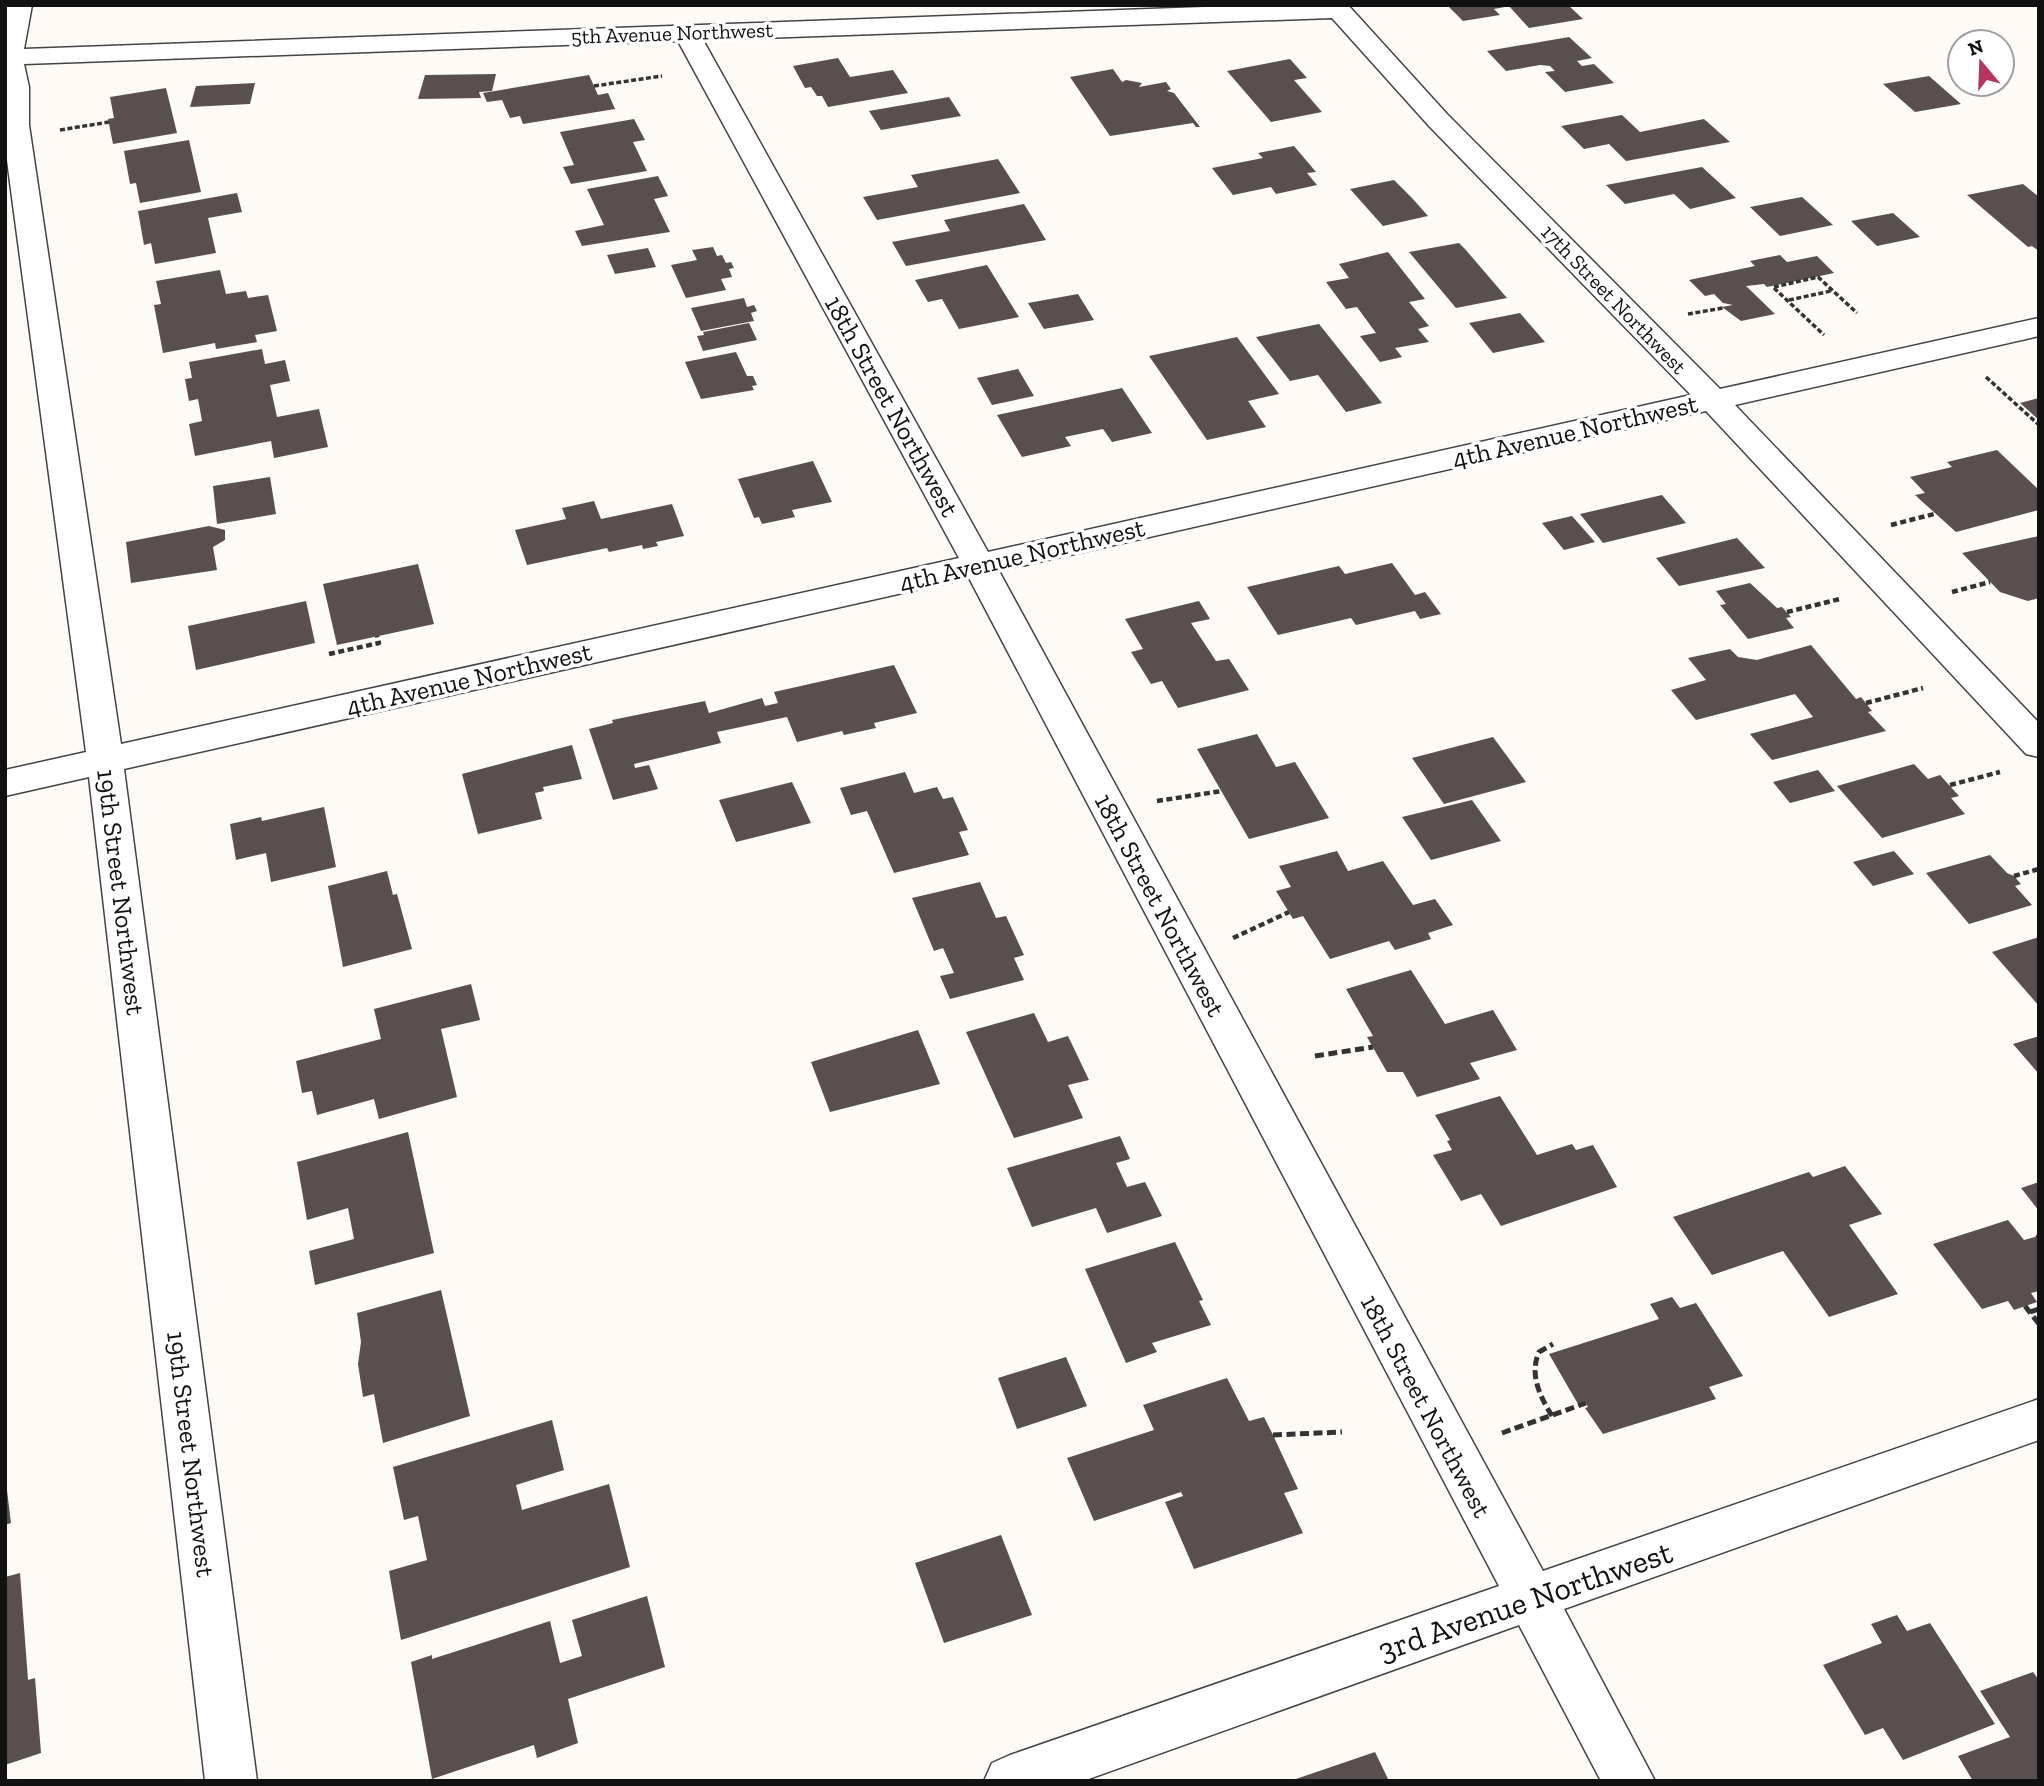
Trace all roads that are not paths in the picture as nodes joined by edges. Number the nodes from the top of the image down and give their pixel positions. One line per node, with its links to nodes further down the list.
1 (20, 5): 4 (street, 19th Street Northwest)
2 (1337, 8): 3 (street, 5th Avenue Northwest); 6 (street, 17th Street Northwest)
3 (686, 32): 4 (street, 5th Avenue Northwest); 7 (street, 18th Street Northwest)
4 (7, 57): 9 (street, 19th Street Northwest)
5 (2039, 327): 6 (street, 4th Avenue Northwest)
6 (1713, 400): 7 (street, 4th Avenue Northwest); 8 (street, 17th Street Northwest)
7 (979, 565): 9 (street, 4th Avenue Northwest); 12 (street, 18th Street Northwest)
8 (2039, 745)
9 (105, 761): 10 (street, 4th Avenue Northwest); 13 (street, 19th Street Northwest)
10 (5, 783)
11 (2039, 1419): 12 (street, 3rd Avenue Northwest)
12 (1529, 1599): 14 (street, 3rd Avenue Northwest); 15 (street, 18th Street Northwest)
13 (231, 1781)
14 (1010, 1781)
15 (1629, 1781)

